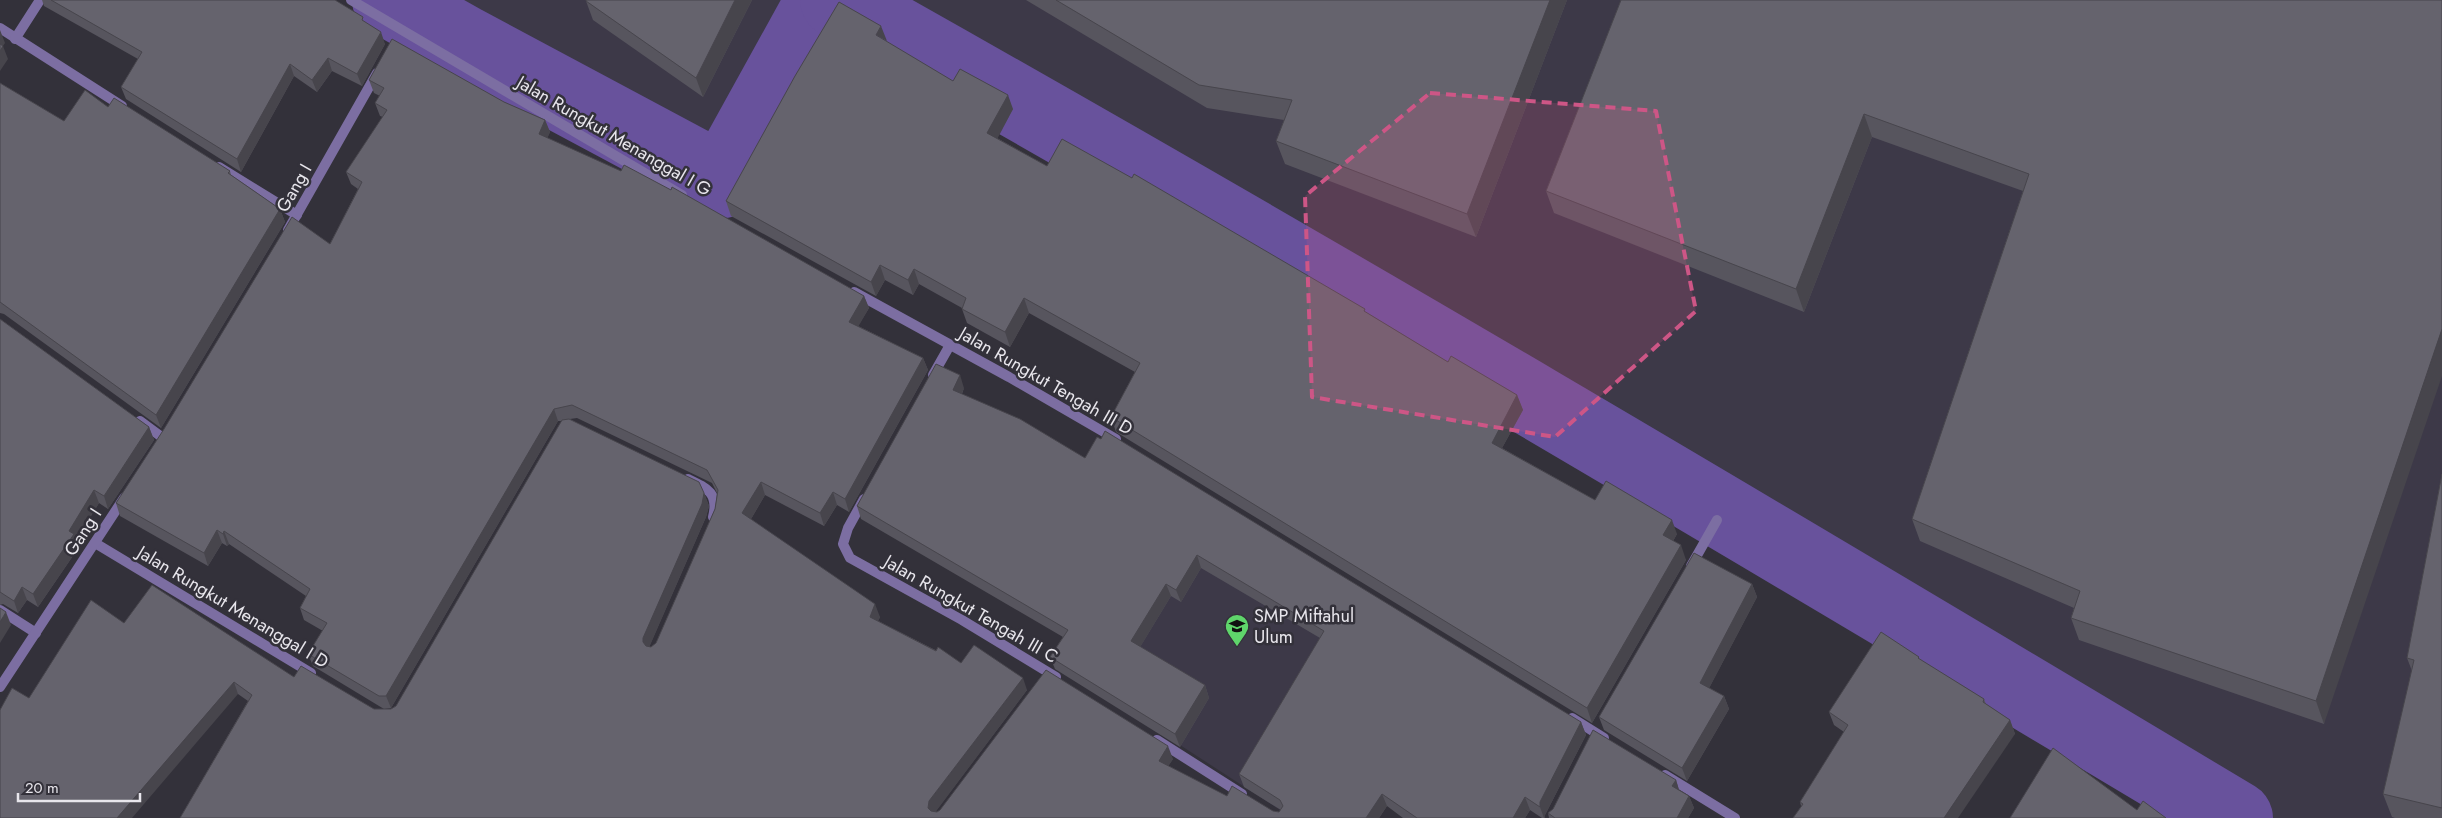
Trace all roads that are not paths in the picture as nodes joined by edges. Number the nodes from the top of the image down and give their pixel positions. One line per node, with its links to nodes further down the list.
1 (40, 0): 4 (street)
2 (351, 0): 8 (street, Jalan Rungkut Menanggal I G)
3 (0, 28): 4 (street)
4 (16, 40): 6 (street)
5 (382, 64): 9 (street, Gang I)
6 (131, 112)
7 (206, 158): 9 (street)
8 (690, 200)
9 (297, 215): 10 (street, Gang I)
10 (283, 239)
11 (846, 288): 12 (street, Jalan Rungkut Tengah III D)
12 (950, 345): 13 (street); 16 (street, Jalan Rungkut Tengah III D)
13 (927, 386)
14 (133, 416): 15 (street)
15 (163, 438)
16 (1128, 447)
17 (682, 476): 21 (street)
18 (132, 486): 22 (street, Gang I)
19 (871, 487): 27 (street, Jalan Rungkut Tengah III C)
20 (1717, 520): 23 (street)
21 (709, 528)
22 (95, 543): 25 (street, Gang I); 26 (street, Jalan Rungkut Menanggal I D)
23 (1683, 580)
24 (0, 610): 25 (street)
25 (36, 633): 28 (street, Gang I)
26 (323, 680)
27 (1065, 683)
28 (0, 688)
29 (1563, 712): 31 (street)
30 (1148, 735): 33 (street)
31 (1612, 742)
32 (1653, 768): 34 (street)
33 (1248, 797)
34 (1735, 818)

